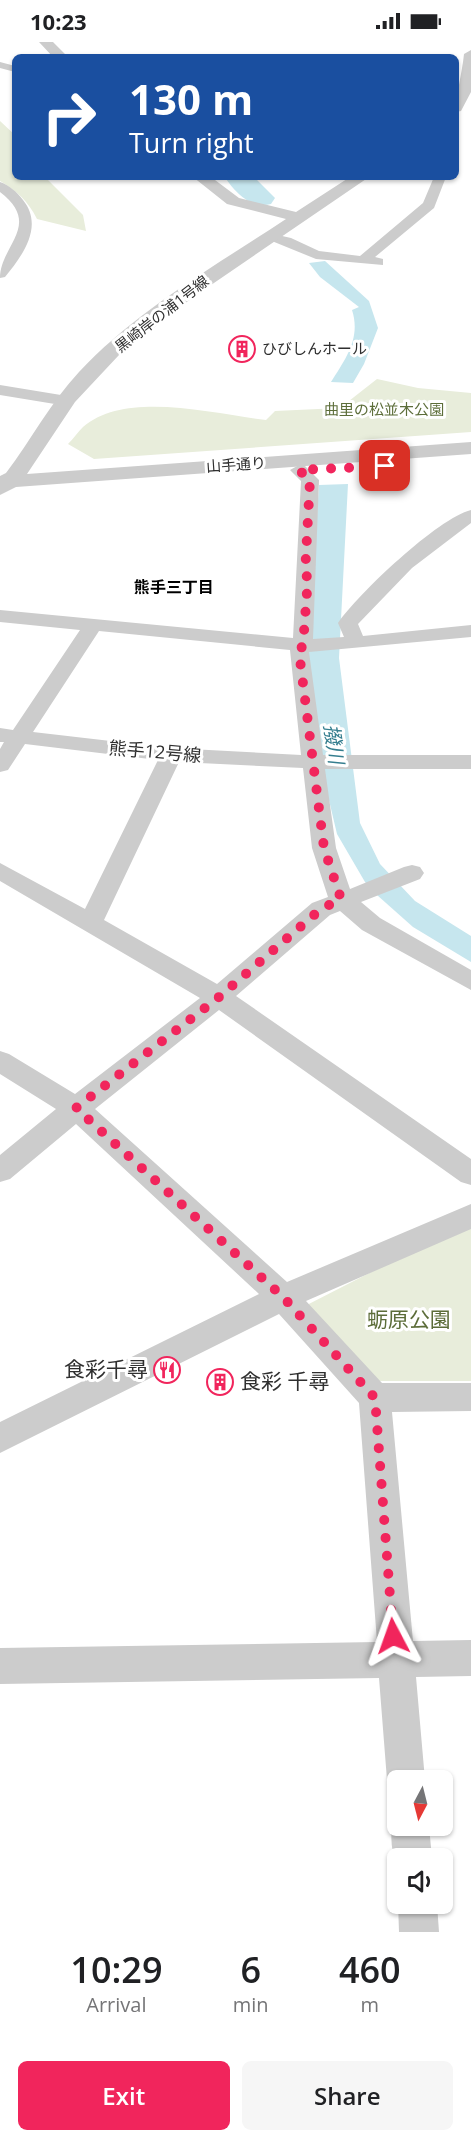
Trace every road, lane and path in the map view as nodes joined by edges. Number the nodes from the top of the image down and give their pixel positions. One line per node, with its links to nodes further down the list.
1 (45, 42): 2 (street)
2 (58, 54)
3 (471, 54): 4 (street)
4 (459, 102)
5 (205, 180): 9 (street)
6 (356, 180): 9 (street, 黒崎岸の浦1号線)
7 (439, 180): 11 (street)
8 (0, 186): 13 (street)
9 (297, 218): 10 (street, 黒崎岸の浦1号線)
10 (269, 237): 11 (street); 15 (street, 黒崎岸の浦1号線)
11 (363, 260): 12 (street)
12 (378, 262)
13 (0, 274)
14 (0, 390): 15 (street)
15 (67, 400): 19 (street, 黒崎岸の浦1号線)
16 (471, 448): 19 (street, 山手通り)
17 (471, 461): 18 (street, 山手通り)
18 (299, 470): 19 (street, 山手通り); 25 (street)
19 (3, 485)
20 (471, 515): 24 (street)
21 (0, 616): 22 (street)
22 (92, 627): 25 (street); 26 (street)
23 (471, 631): 24 (street)
24 (356, 644): 25 (street)
25 (303, 645): 28 (street)
26 (8, 736): 27 (street, 熊手12号線); 30 (street)
27 (171, 755): 28 (street, 熊手12号線); 34 (street)
28 (311, 762): 29 (street, 熊手12号線); 33 (street)
29 (471, 762)
30 (0, 765)
31 (0, 871): 34 (street)
32 (406, 875): 33 (street)
33 (351, 895): 35 (street); 36 (street)
34 (91, 921): 36 (street)
35 (471, 981)
36 (219, 997): 38 (street); 40 (street)
37 (0, 1061): 38 (street)
38 (76, 1108): 39 (street); 42 (street)
39 (0, 1172)
40 (471, 1174)
41 (471, 1216): 42 (street)
42 (283, 1297): 44 (street); 45 (street)
43 (471, 1397): 44 (street)
44 (375, 1398): 47 (street)
45 (0, 1438)
46 (471, 1658): 47 (street)
47 (395, 1660): 48 (street); 49 (street)
48 (0, 1666)
49 (405, 1770)
50 (418, 1914): 51 (street)
51 (419, 1932)

